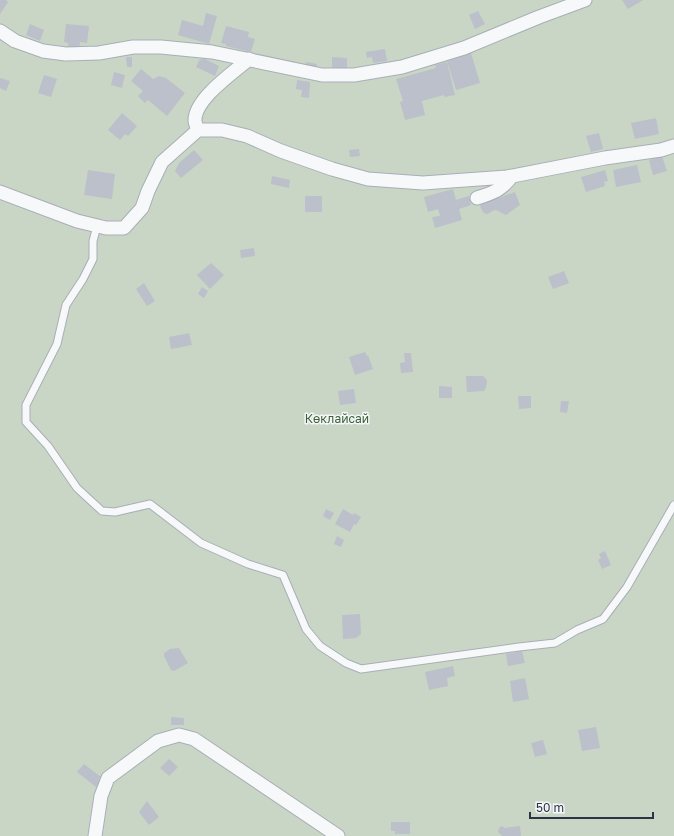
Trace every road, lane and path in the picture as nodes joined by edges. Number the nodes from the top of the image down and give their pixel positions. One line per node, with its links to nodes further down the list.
1 (585, 0): 3 (street)
2 (0, 31): 3 (street)
3 (249, 59): 4 (street)
4 (198, 130): 6 (street); 9 (street)
5 (674, 146): 6 (street)
6 (512, 176): 8 (street)
7 (0, 192): 9 (street)
8 (477, 198)
9 (97, 226): 10 (lane)
10 (674, 505)
11 (95, 836): 12 (street)
12 (338, 836)

